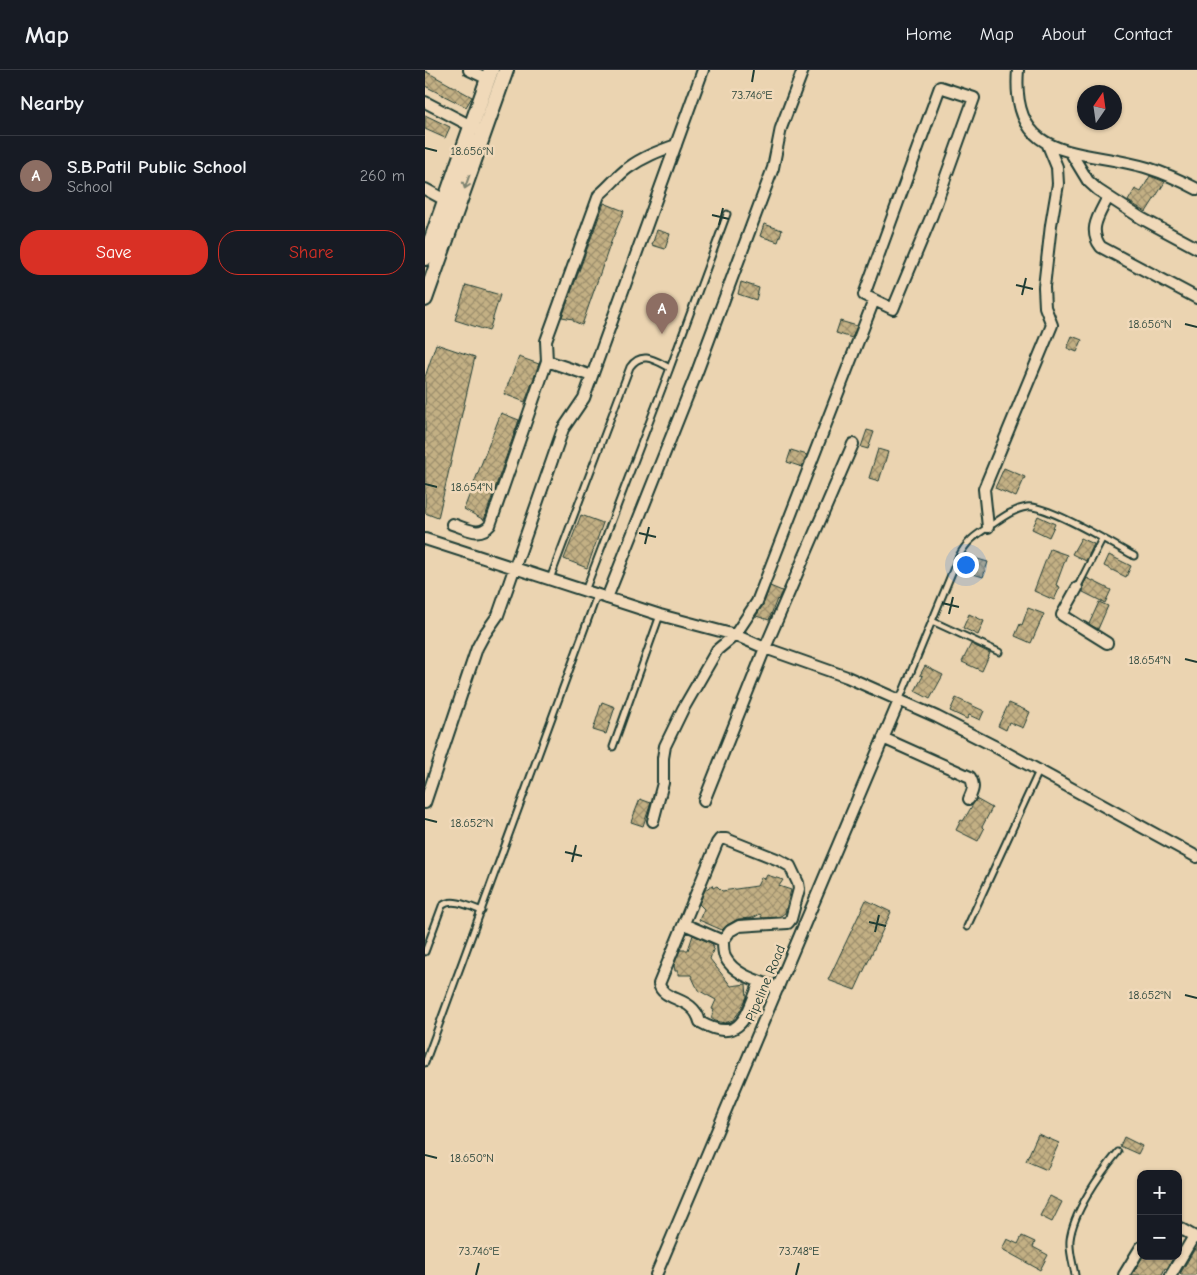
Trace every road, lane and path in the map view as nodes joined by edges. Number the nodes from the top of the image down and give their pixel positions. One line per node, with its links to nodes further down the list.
1 (469, 70): 6 (street)
2 (506, 70): 9 (street)
3 (703, 70): 11 (street)
4 (803, 70): 36 (street)
5 (1018, 70): 10 (street)
6 (489, 75): 8 (street)
7 (425, 102): 8 (street)
8 (471, 127): 9 (street); 16 (street)
9 (484, 132): 21 (street, one-way to 21)
10 (1048, 145): 12 (street); 28 (street)
11 (676, 146): 23 (street); 25 (street)
12 (1071, 153): 14 (street); 15 (street)
13 (425, 189): 16 (street)
14 (1197, 189)
15 (1108, 197): 18 (street); 20 (street)
16 (445, 200): 19 (street)
17 (727, 214): 24 (lane)
18 (1197, 248)
19 (425, 258)
20 (1197, 298)
21 (425, 300)
22 (874, 300): 22 (street); 39 (street)
23 (547, 361): 25 (street); 27 (street)
24 (671, 368): 33 (lane); 35 (lane)
25 (592, 376): 32 (street)
26 (853, 444): 41 (street)
27 (452, 524)
28 (988, 527): 30 (lane); 38 (lane)
29 (425, 539): 32 (street)
30 (1102, 539): 31 (lane); 34 (lane)
31 (1134, 556)
32 (515, 568): 33 (street); 49 (street)
33 (550, 580): 35 (street)
34 (1077, 588): 40 (street)
35 (585, 591): 36 (street)
36 (602, 596): 37 (street); 52 (lane)
37 (661, 615): 39 (street); 45 (lane)
38 (932, 621): 42 (lane); 43 (lane)
39 (735, 635): 41 (street); 50 (street)
40 (1107, 643)
41 (765, 648): 43 (street); 48 (street)
42 (999, 652)
43 (899, 701): 44 (street, Pipeline Road); 46 (street)
44 (883, 738): 47 (street); 58 (street, Pipeline Road)
45 (613, 747)
46 (1039, 770): 51 (street); 54 (lane)
47 (969, 799)
48 (704, 800)
49 (425, 803)
50 (653, 821)
51 (1197, 857)
52 (482, 911): 56 (lane); 59 (lane)
53 (684, 924): 55 (street); 55 (street); 57 (street)
54 (967, 928)
55 (723, 941): 57 (street)
56 (425, 952)
57 (760, 982): 58 (street)
58 (778, 988): 64 (street, Pipeline Road)
59 (425, 1063)
60 (1117, 1152): 65 (lane)
61 (1182, 1229): 62 (street)
62 (1193, 1236): 67 (street)
63 (1137, 1254): 66 (street)
64 (656, 1275)
65 (1075, 1275)
66 (1124, 1275)
67 (1171, 1275)

